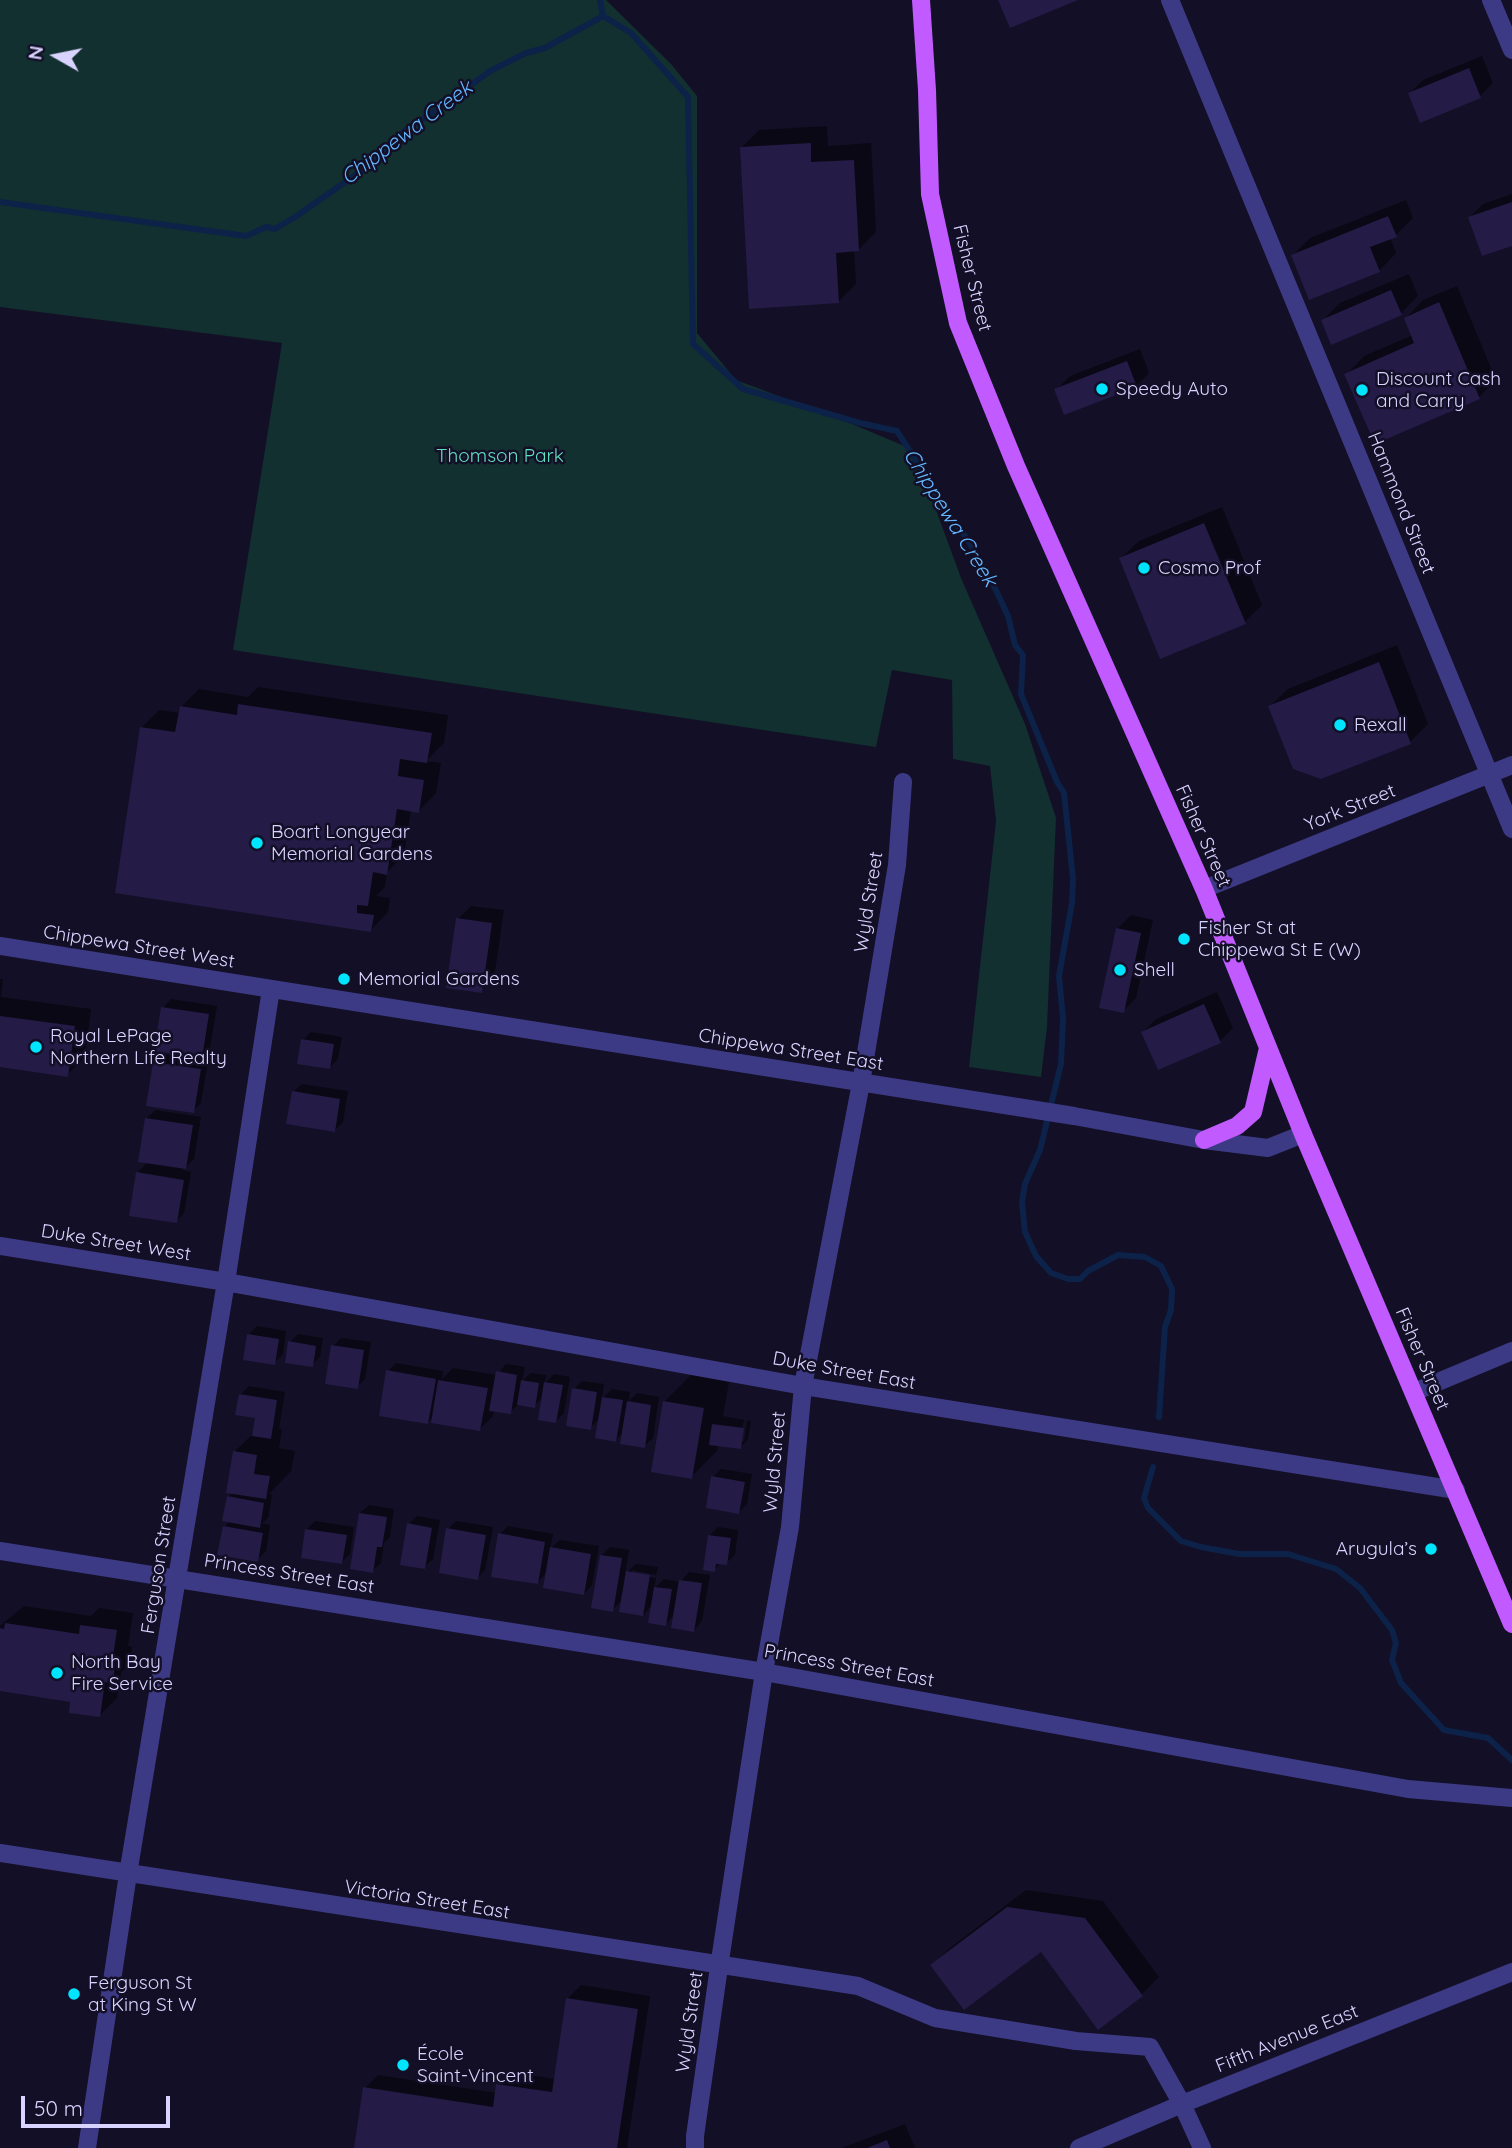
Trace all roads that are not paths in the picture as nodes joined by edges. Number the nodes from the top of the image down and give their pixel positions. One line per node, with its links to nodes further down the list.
1 (922, 0): 6 (main road, Fisher Street)
2 (933, 0): 6 (main road, Fisher Street)
3 (1170, 0): 8 (street, Hammond Street)
4 (1492, 0): 5 (street)
5 (1512, 50)
6 (927, 90): 11 (main road, Fisher Street)
7 (1512, 765): 8 (street, York Street)
8 (1490, 774): 10 (street, Hammond Street); 11 (street, York Street)
9 (903, 782): 15 (street, Wyld Street)
10 (1512, 829)
11 (1204, 889): 14 (main road, Fisher Street)
12 (0, 946): 13 (street, Chippewa Street West)
13 (271, 989): 15 (street, Chippewa Street East); 19 (street, Ferguson Street)
14 (1268, 1048): 16 (main road, Fisher Street); 17 (main road)
15 (861, 1083): 17 (street, Chippewa Street East); 21 (street, Wyld Street)
16 (1303, 1134): 17 (street, Chippewa Street East); 22 (main road, Fisher Street)
17 (1204, 1140)
18 (0, 1247): 19 (street, Duke Street West)
19 (226, 1282): 21 (street, Duke Street East); 25 (street, Ferguson Street)
20 (1512, 1350): 22 (street)
21 (803, 1386): 23 (street, Duke Street East); 27 (street, Wyld Street)
22 (1414, 1392): 23 (main road, Fisher Street)
23 (1456, 1490): 26 (main road, Fisher Street)
24 (0, 1551): 25 (street, Princess Street East)
25 (178, 1577): 27 (street, Princess Street East); 30 (street, Ferguson Street)
26 (1512, 1624)
27 (764, 1672): 28 (street, Princess Street East); 31 (street, Wyld Street)
28 (1512, 1798)
29 (0, 1853): 30 (street, Victoria Street East)
30 (128, 1874): 31 (street, Victoria Street East); 34 (street, Ferguson Street)
31 (719, 1966): 33 (street, Victoria Street East); 35 (street, Wyld Street)
32 (1512, 1972): 33 (street, Fifth Avenue East)
33 (1182, 2104): 36 (street, Fifth Avenue East); 37 (street)
34 (86, 2148)
35 (695, 2148)
36 (1079, 2148)
37 (1202, 2148)

